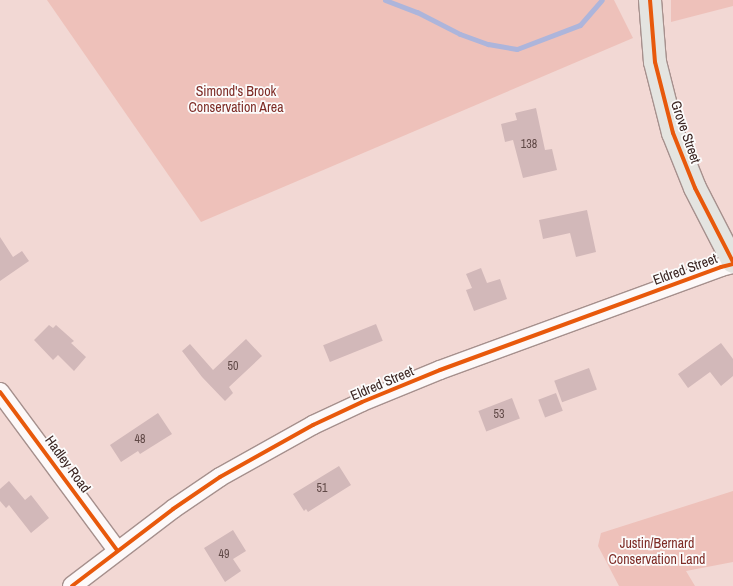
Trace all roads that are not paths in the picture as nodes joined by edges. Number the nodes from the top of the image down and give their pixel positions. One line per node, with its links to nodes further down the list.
1 (650, 0): 2 (main road, Grove Street)
2 (733, 263): 4 (street, Eldred Street)
3 (0, 392): 4 (street, Hadley Road)
4 (117, 550): 5 (street, Eldred Street)
5 (72, 586)

